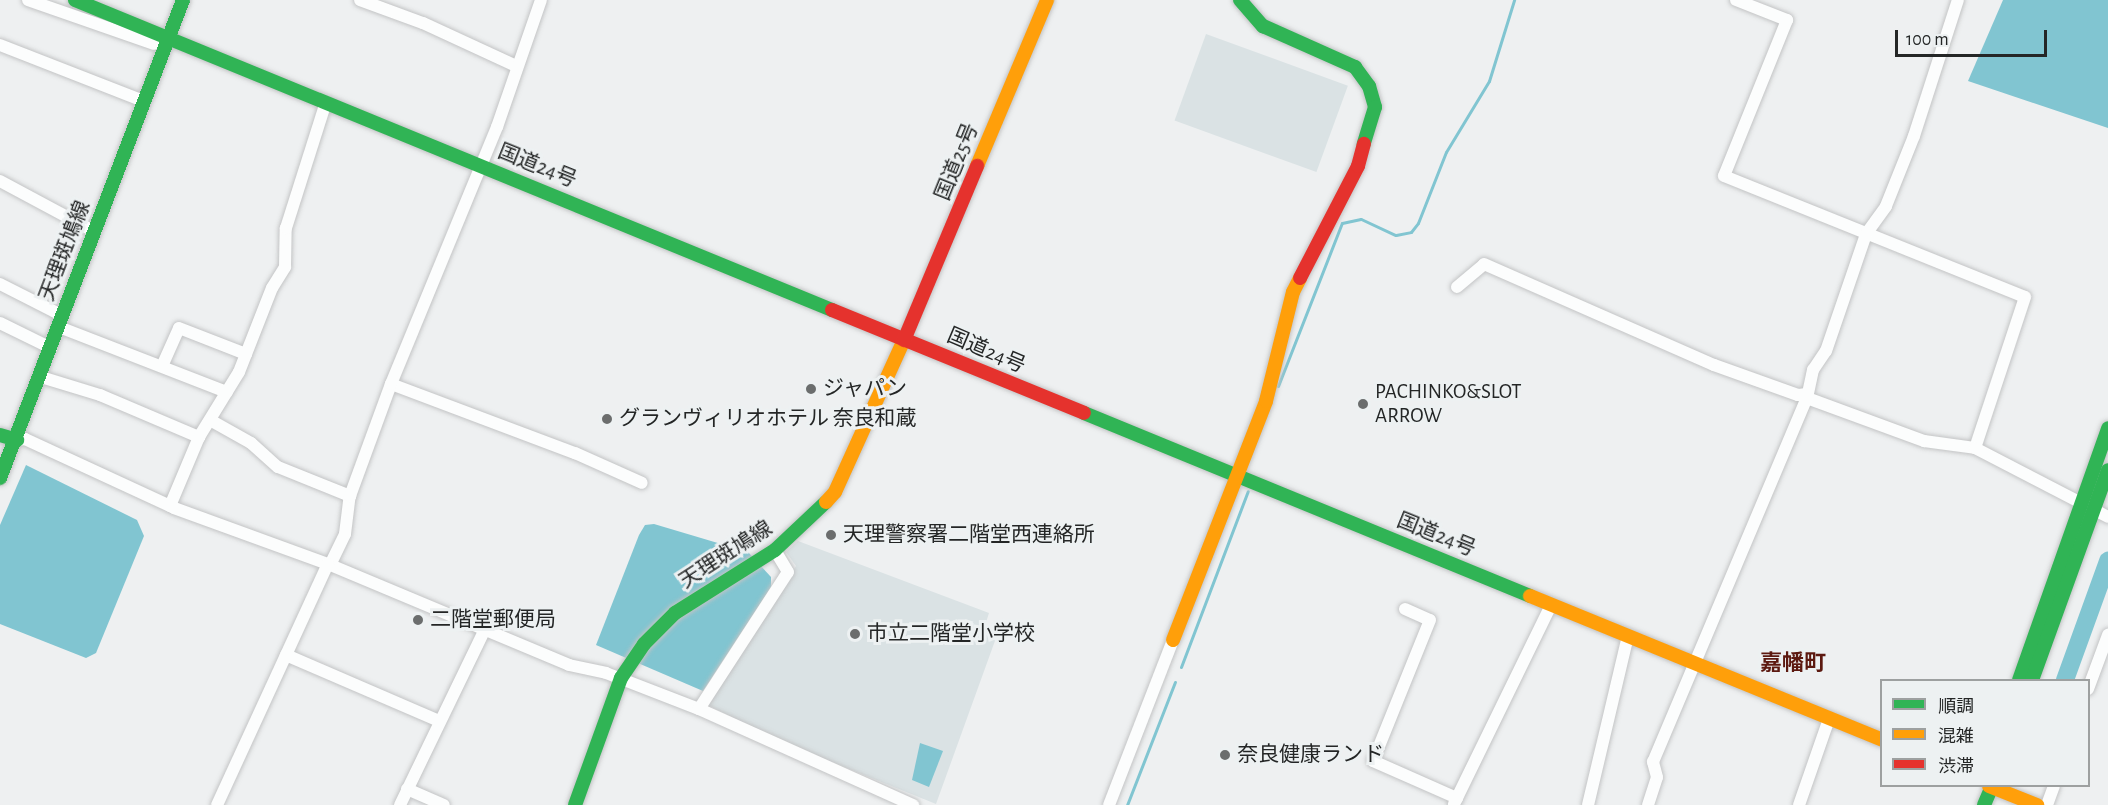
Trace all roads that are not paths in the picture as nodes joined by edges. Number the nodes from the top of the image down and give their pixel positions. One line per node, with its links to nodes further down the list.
1 (28, 0): 11 (street)
2 (75, 0): 11 (main road, 国道24号)
3 (183, 0): 11 (main road, 天理斑鳩線)
4 (541, 0): 13 (street)
5 (1047, 0): 24 (main road, 国道25号)
6 (1259, 0): 10 (street)
7 (1736, 0): 19 (street)
8 (1958, 0): 19 (street)
9 (362, 1): 13 (street)
10 (1244, 5): 39 (main road)
11 (166, 43): 14 (main road, 天理斑鳩線); 15 (main road, 国道24号)
12 (0, 45): 14 (street)
13 (516, 66): 16 (street)
14 (144, 101): 18 (main road, 天理斑鳩線)
15 (326, 102): 16 (main road, 国道24号); 26 (street)
16 (481, 166): 24 (main road, 国道24号); 29 (street)
17 (0, 181): 18 (street)
18 (95, 232): 22 (main road, 天理斑鳩線)
19 (1866, 234): 31 (street); 37 (street)
20 (0, 284): 22 (street)
21 (1456, 287): 31 (street)
22 (61, 321): 25 (main road, 天理斑鳩線); 27 (street)
23 (0, 323): 25 (street)
24 (904, 340): 39 (main road, 国道24号); 46 (main road, 天理斑鳩線)
25 (51, 348): 28 (main road, 天理斑鳩線)
26 (246, 354): 27 (street); 30 (street)
27 (163, 364): 30 (street)
28 (41, 377): 35 (street); 36 (main road, 天理斑鳩線)
29 (391, 384): 41 (street); 42 (street)
30 (228, 392): 32 (street)
31 (1807, 396): 37 (street); 55 (street)
32 (210, 420): 35 (street); 42 (street)
33 (2108, 428): 43 (main road)
34 (0, 435): 36 (main road)
35 (199, 437): 44 (street)
36 (17, 440): 40 (main road, 天理斑鳩線); 44 (street)
37 (1975, 448): 43 (street)
38 (2108, 470): 45 (main road)
39 (1238, 477): 48 (main road, 国道24号); 53 (main road)
40 (0, 478)
41 (642, 483)
42 (350, 496): 47 (street)
43 (2080, 505): 45 (street); 57 (main road)
44 (170, 506): 47 (street)
45 (2102, 514): 58 (main road)
46 (770, 553): 56 (main road, 天理斑鳩線); 60 (street)
47 (329, 565): 50 (street); 54 (street)
48 (1551, 605): 52 (main road, 国道24号); 67 (street)
49 (1405, 609): 67 (street)
50 (485, 629): 56 (street); 62 (street)
51 (2108, 635): 59 (street)
52 (1628, 636): 55 (main road, 国道24号); 75 (street)
53 (1173, 640): 74 (street)
54 (286, 655): 62 (street); 69 (street)
55 (1696, 664): 61 (main road, 国道24号); 76 (street)
56 (621, 678): 60 (street); 72 (main road, 天理斑鳩線)
57 (2020, 679)
58 (2033, 679)
59 (2090, 684)
60 (699, 709): 73 (street)
61 (1829, 719): 63 (main road, 国道24号); 77 (street)
62 (439, 721): 66 (street)
63 (1880, 740)
64 (1993, 787): 68 (main road); 78 (main road)
65 (2054, 787): 79 (street)
66 (407, 789): 70 (street); 71 (street)
67 (1455, 801)
68 (2035, 804)
69 (217, 805)
70 (400, 805)
71 (444, 805)
72 (575, 805)
73 (914, 805)
74 (1108, 805)
75 (1588, 805)
76 (1648, 805)
77 (1799, 805)
78 (1984, 805)
79 (2047, 805)

